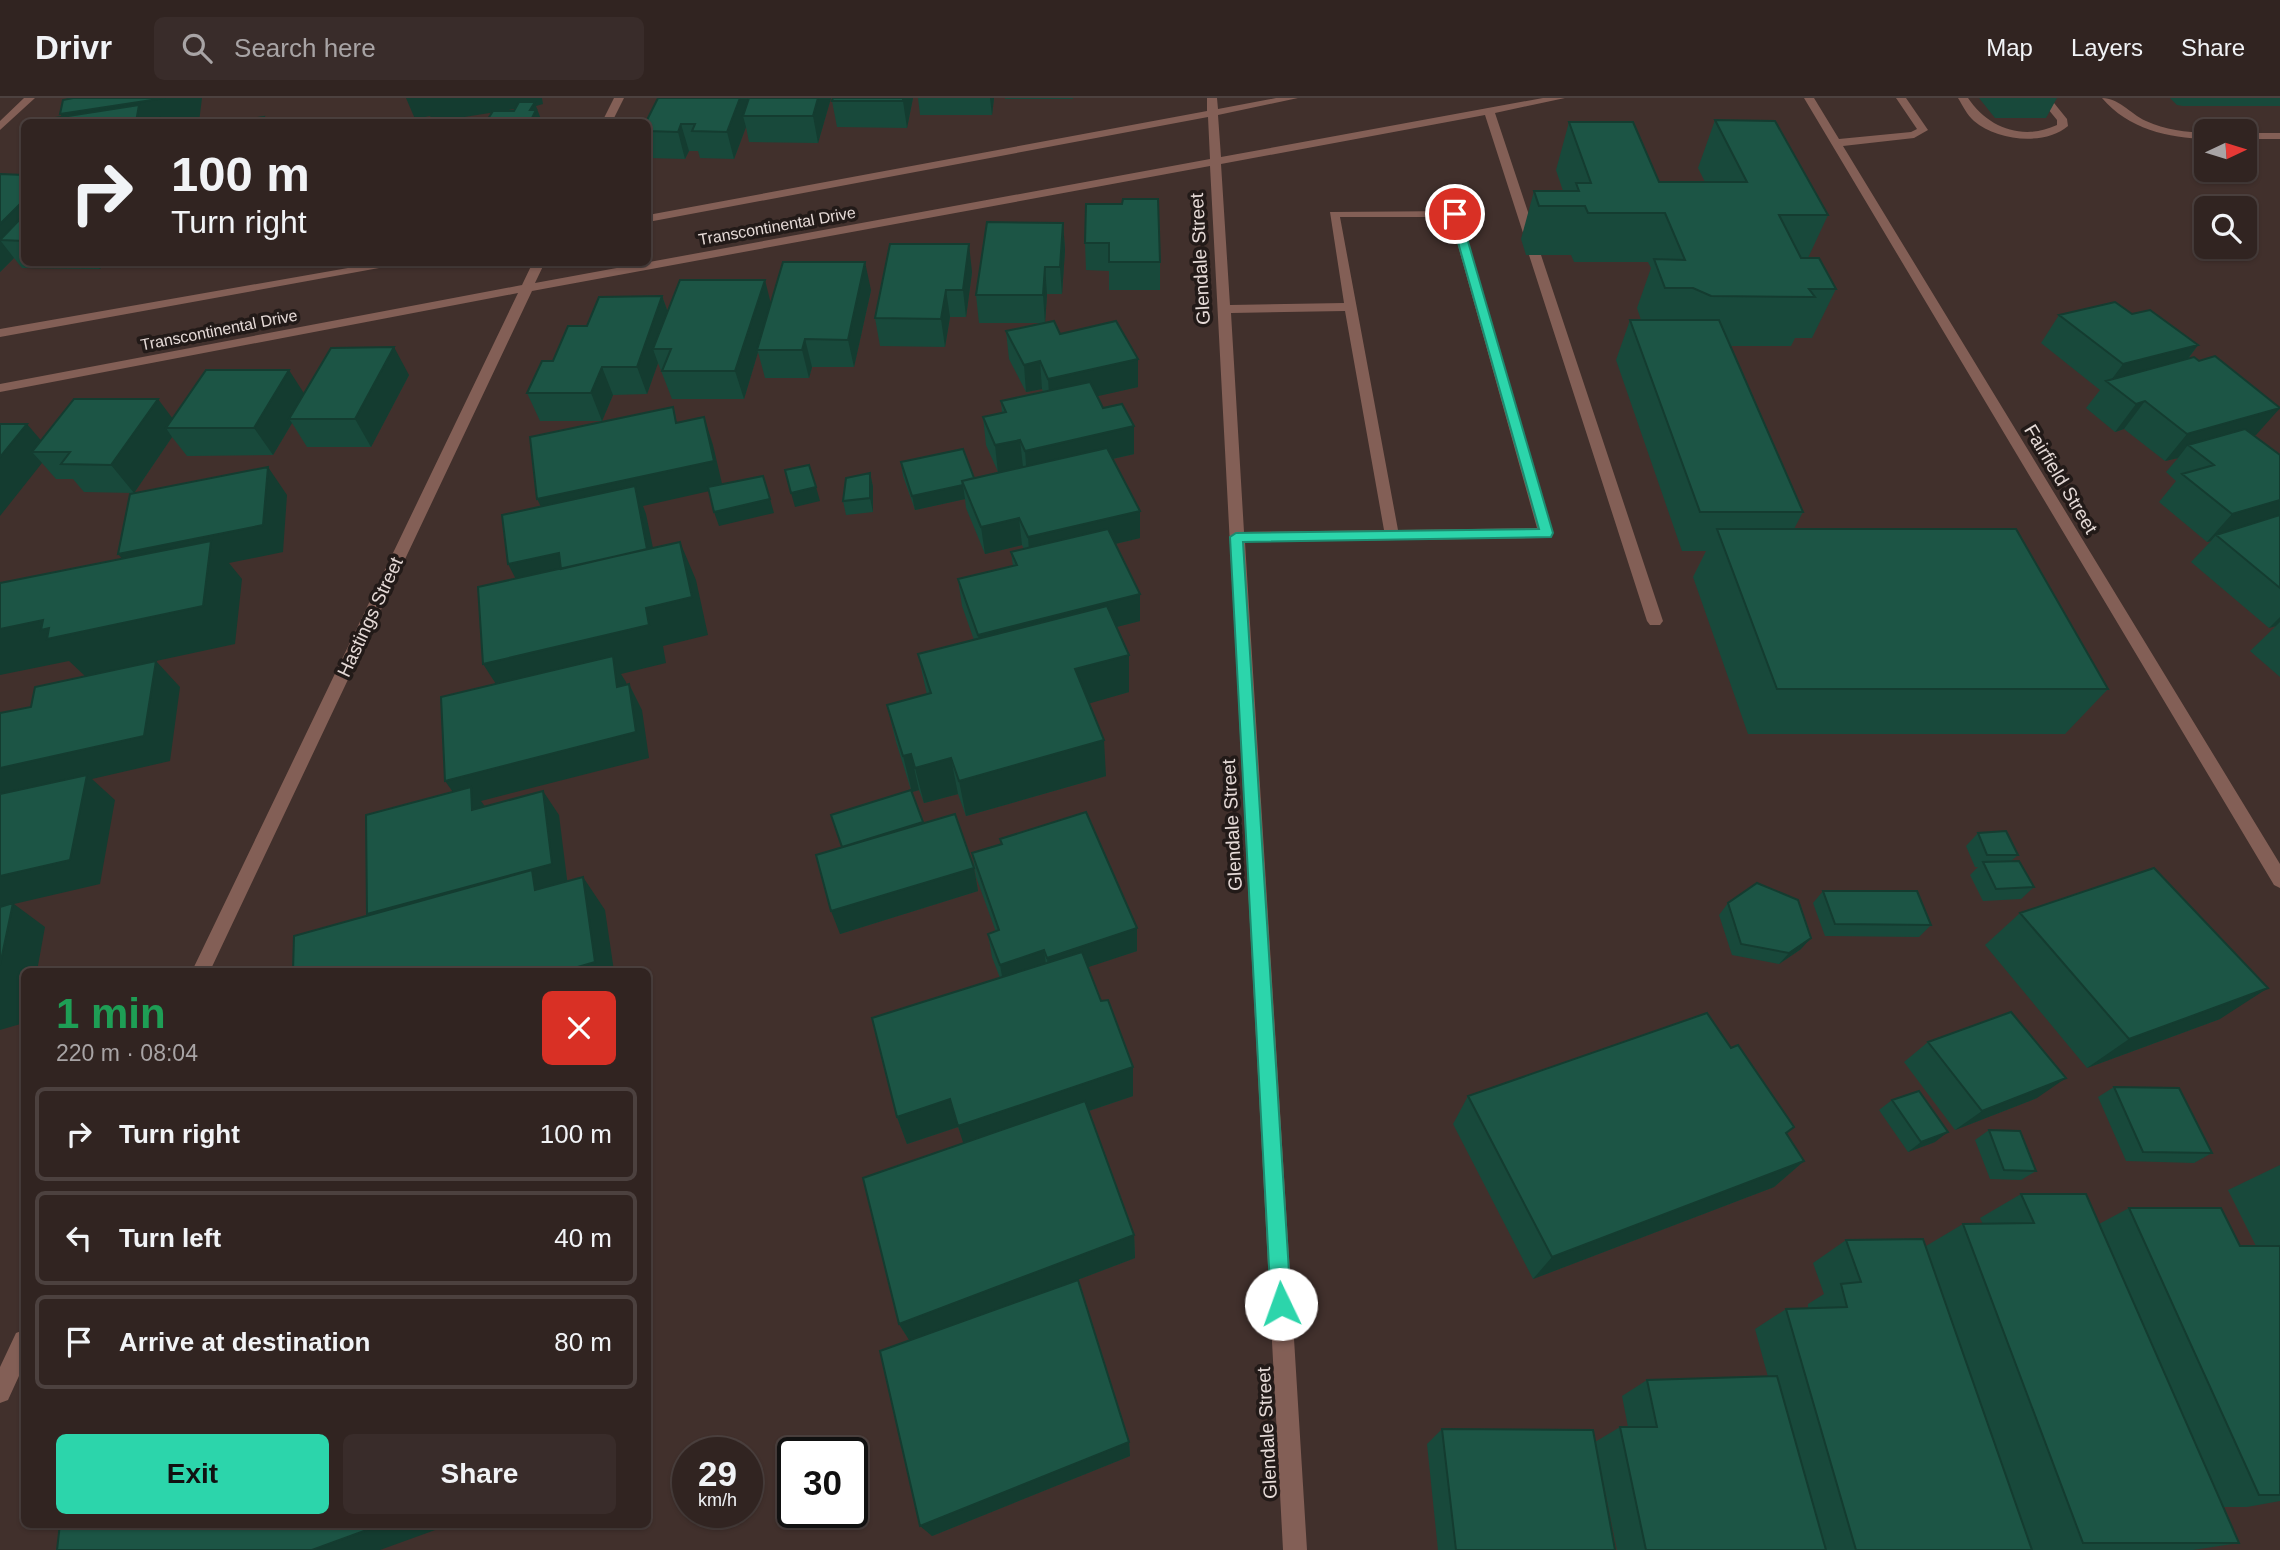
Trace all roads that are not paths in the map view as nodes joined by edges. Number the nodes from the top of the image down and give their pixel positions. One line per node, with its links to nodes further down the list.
1 (30, 98): 13 (street)
2 (619, 98): 12 (street)
3 (1293, 98): 10 (street, Transcontinental Drive)
4 (1560, 98): 11 (street, Transcontinental Drive)
5 (1809, 98): 17 (street, Fairfield Street)
6 (1901, 98): 17 (street)
7 (1963, 98): 8 (street)
8 (2044, 98)
9 (2107, 98): 14 (street)
10 (1213, 105): 18 (street, Glendale Street); 19 (street, Transcontinental Drive)
11 (1489, 111): 18 (street, Transcontinental Drive); 20 (street)
12 (608, 119)
13 (0, 127)
14 (2194, 136)
15 (2258, 136): 16 (street)
16 (2280, 136)
17 (1836, 143): 34 (street, Fairfield Street)
18 (1215, 162): 22 (street, Transcontinental Drive); 28 (street, Glendale Street)
19 (651, 218)
20 (1531, 239)
21 (1535, 255): 33 (street)
22 (651, 265)
23 (382, 266): 29 (street, Transcontinental Drive)
24 (536, 266): 26 (street, Hastings Street)
25 (646, 266): 26 (street, Transcontinental Drive)
26 (526, 288): 30 (street, Transcontinental Drive); 35 (street, Hastings Street)
27 (1351, 307): 28 (street); 31 (street); 31 (street)
28 (1224, 309): 32 (street, Glendale Street)
29 (0, 333)
30 (0, 388)
31 (1392, 535): 32 (street)
32 (1236, 537): 38 (street, Glendale Street)
33 (1655, 621)
34 (2280, 880)
35 (202, 968)
36 (21, 1347): 37 (street)
37 (0, 1392)
38 (1295, 1550)

